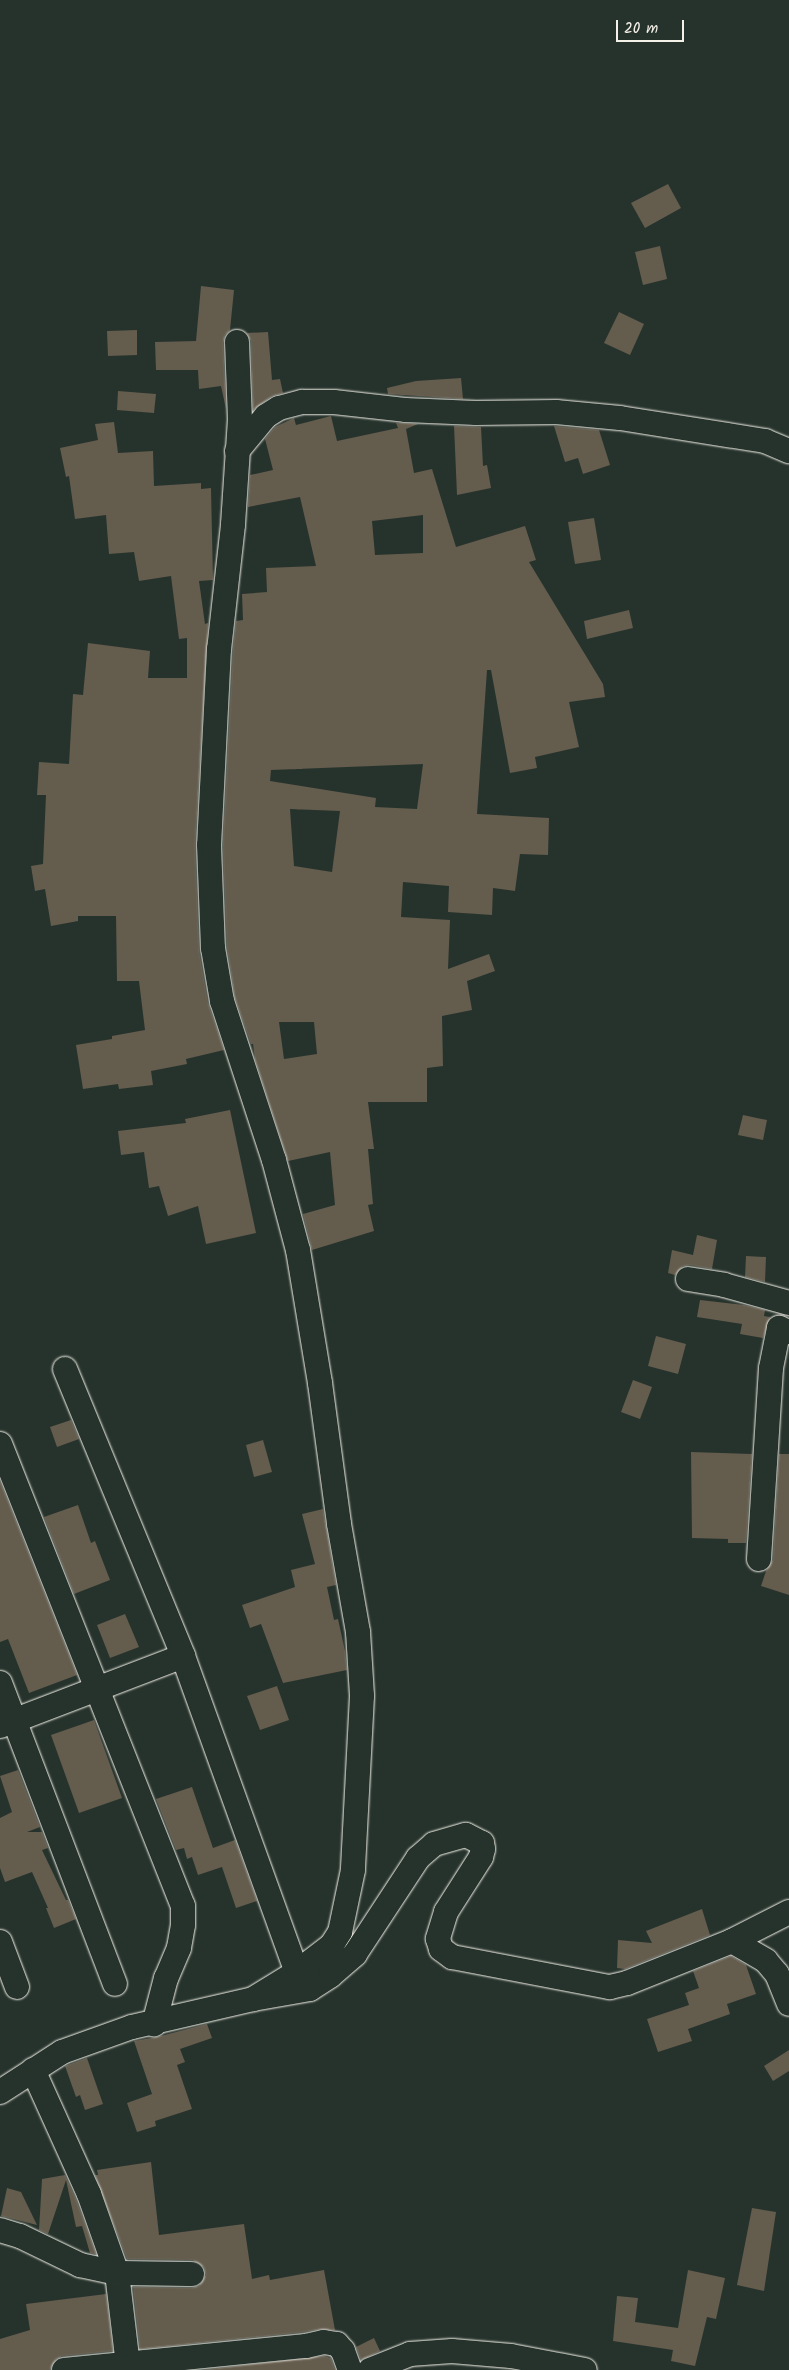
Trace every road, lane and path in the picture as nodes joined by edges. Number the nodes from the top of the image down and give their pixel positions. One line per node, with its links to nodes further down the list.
1 (237, 342): 2 (street)
2 (237, 451): 3 (street); 17 (street)
3 (789, 451)
4 (688, 1279): 5 (street)
5 (789, 1303)
6 (789, 1332): 9 (street)
7 (65, 1369): 10 (street)
8 (0, 1444): 12 (street)
9 (759, 1559)
10 (183, 1656): 12 (street); 17 (street)
11 (0, 1683): 13 (street)
12 (97, 1688): 13 (street); 22 (street)
13 (7, 1723): 18 (street)
14 (789, 1912): 15 (street)
15 (732, 1941): 20 (street); 21 (street)
16 (0, 1942): 19 (street)
17 (297, 1972): 20 (street)
18 (115, 1984)
19 (17, 1986)
20 (253, 1999): 22 (street)
21 (789, 2004)
22 (154, 2024): 23 (street)
23 (33, 2070): 24 (street); 26 (street)
24 (0, 2092)
25 (0, 2230): 26 (street)
26 (117, 2273): 27 (street); 28 (street)
27 (192, 2274)
28 (128, 2365): 29 (street); 30 (street)
29 (64, 2370)
30 (350, 2370)
31 (370, 2370): 32 (street)
32 (585, 2370)

